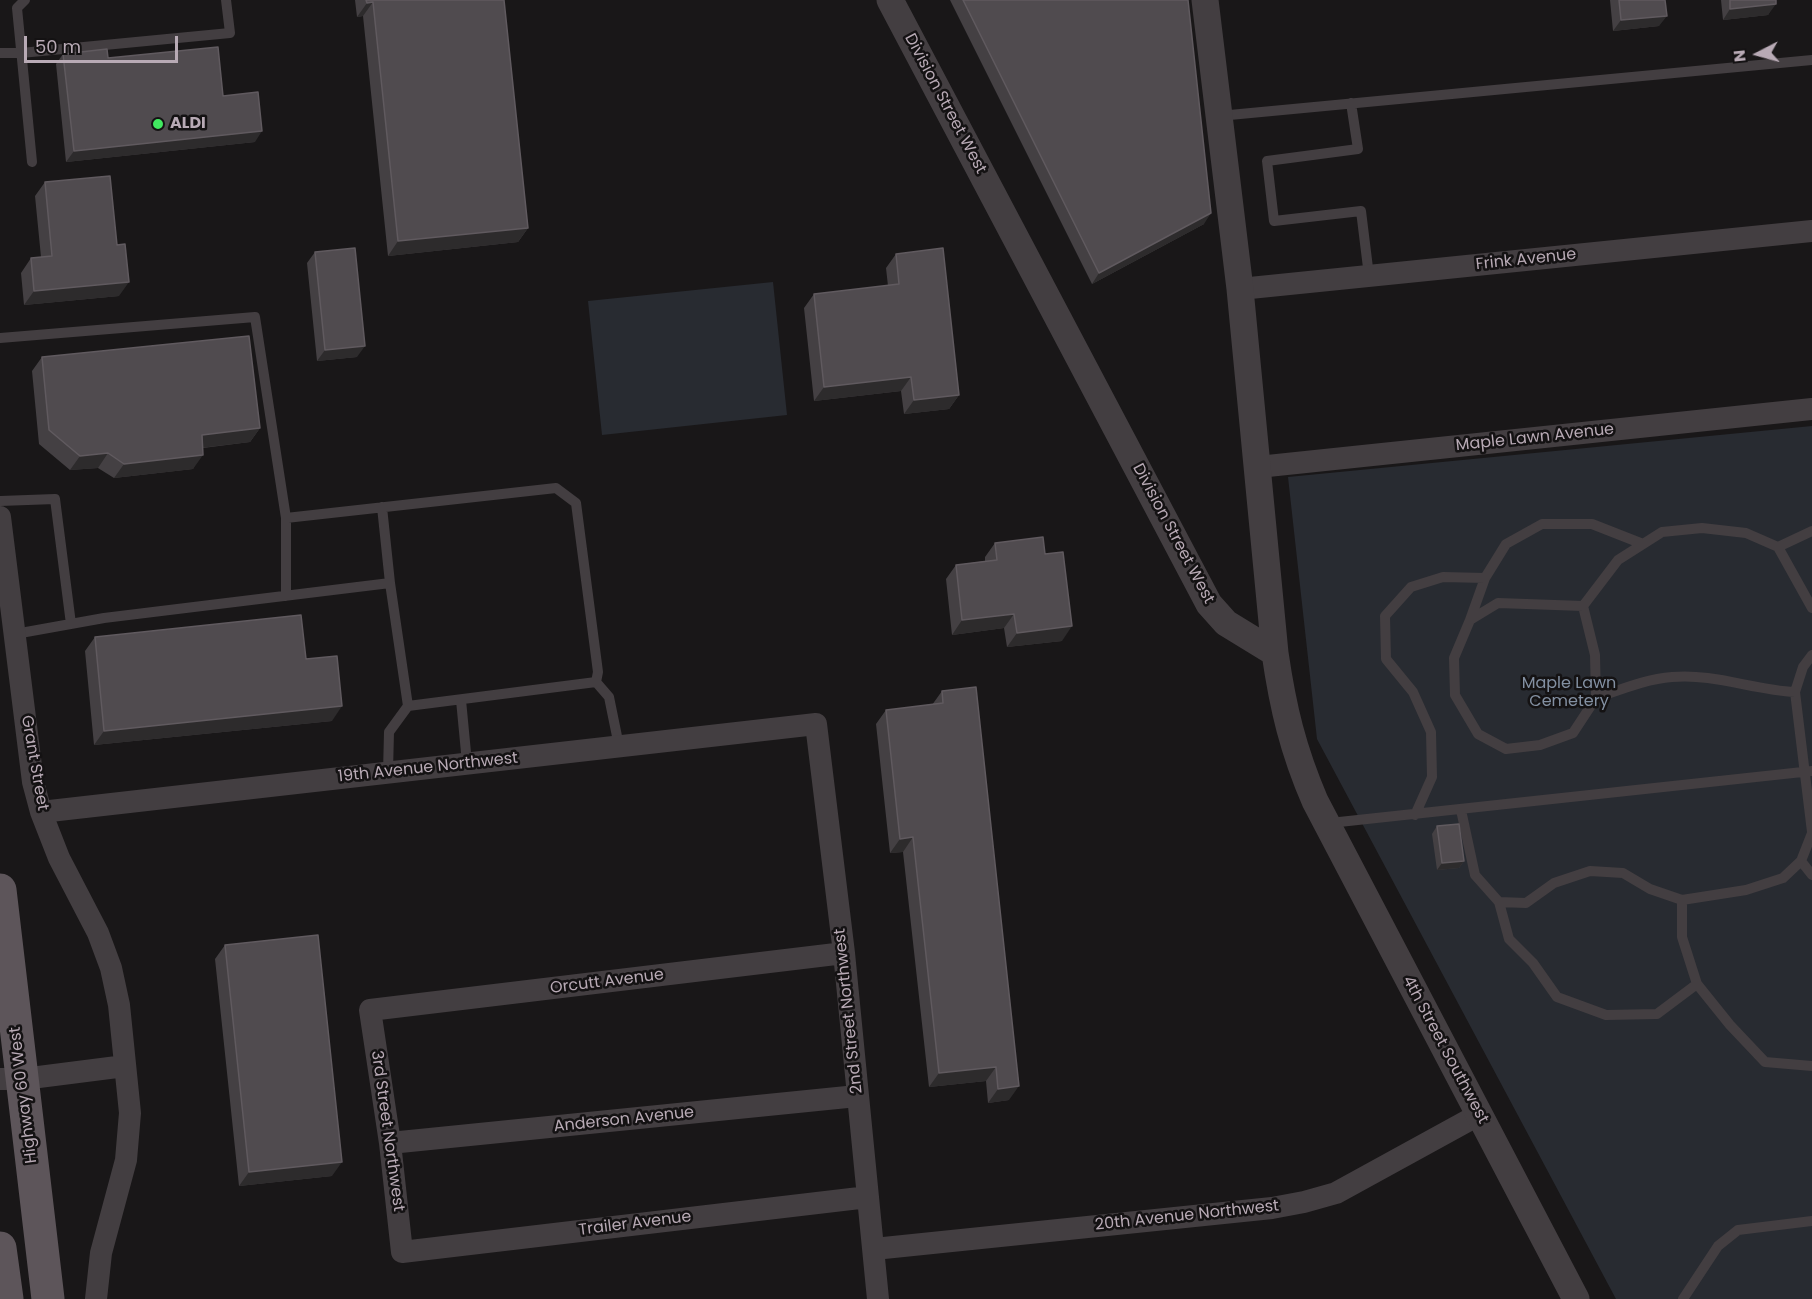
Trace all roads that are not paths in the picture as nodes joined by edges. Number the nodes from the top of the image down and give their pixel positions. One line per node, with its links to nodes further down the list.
1 (25, 0): 6 (lane)
2 (226, 0): 6 (lane)
3 (890, 0): 32 (street, Division Street West)
4 (1205, 0): 9 (street)
5 (0, 53): 6 (lane)
6 (21, 53): 10 (lane)
7 (1812, 60): 8 (lane)
8 (1351, 103): 9 (lane); 12 (lane)
9 (1219, 116): 13 (street)
10 (32, 162)
11 (1812, 231): 12 (street, Frink Avenue)
12 (1369, 276): 13 (street, Frink Avenue)
13 (1240, 290): 16 (street)
14 (0, 338): 20 (lane)
15 (1812, 409): 16 (street, Maple Lawn Avenue)
16 (1258, 467): 32 (street)
17 (0, 501): 30 (lane)
18 (382, 507): 20 (lane); 25 (lane); 34 (lane)
19 (0, 517): 31 (street, Grant Street)
20 (286, 518): 26 (lane)
21 (1812, 531): 23 (lane)
22 (1643, 544): 23 (lane); 24 (lane); 27 (lane)
23 (1778, 547): 28 (lane)
24 (1485, 578): 29 (lane); 47 (lane)
25 (390, 583): 26 (lane); 38 (lane)
26 (286, 596): 30 (lane)
27 (1583, 606): 29 (lane); 36 (lane)
28 (1812, 608)
29 (1470, 620): 36 (lane)
30 (71, 624): 31 (lane)
31 (15, 634): 45 (street, Grant Street)
32 (1275, 654): 46 (street, 4th Street Southwest)
33 (1812, 656): 35 (lane)
34 (596, 682): 37 (lane); 40 (lane)
35 (1795, 692): 36 (lane); 43 (lane)
36 (1596, 698)
37 (461, 699): 38 (lane); 41 (lane)
38 (408, 706): 42 (lane)
39 (816, 724): 40 (street, 19th Avenue Northwest); 54 (street, 2nd Street Northwest)
40 (619, 746): 41 (street, 19th Avenue Northwest)
41 (467, 763): 42 (street, 19th Avenue Northwest)
42 (388, 772): 45 (street, 19th Avenue Northwest)
43 (1808, 772): 44 (lane); 48 (lane)
44 (1461, 810): 47 (lane); 53 (lane)
45 (41, 812): 57 (street, Grant Street)
46 (1321, 812): 47 (lane); 61 (street, 4th Street Southwest)
47 (1415, 815)
48 (1812, 832): 49 (lane)
49 (1801, 861): 50 (lane); 52 (lane)
50 (1812, 875)
51 (0, 890): 59 (main road, Highway 60 West)
52 (1682, 900): 53 (lane); 55 (lane)
53 (1499, 902): 55 (lane)
54 (844, 953): 56 (street, Orcutt Avenue); 60 (street, 2nd Street Northwest)
55 (1697, 984): 58 (lane)
56 (370, 1010): 62 (street, 3rd Street Northwest)
57 (125, 1066): 59 (street); 70 (street, Grant Street)
58 (1812, 1066)
59 (11, 1079): 69 (main road, Highway 60 West)
60 (858, 1096): 62 (street, Anderson Avenue); 63 (street, 2nd Street Northwest)
61 (1480, 1114): 66 (street, 20th Avenue Northwest); 72 (street, 4th Street Southwest)
62 (390, 1143): 67 (street, 3rd Street Northwest)
63 (868, 1197): 66 (street, 2nd Street Northwest); 67 (street, Trailer Avenue)
64 (1812, 1221): 73 (lane)
65 (0, 1248): 68 (main road)
66 (874, 1249): 71 (street, 2nd Street Northwest)
67 (402, 1251)
68 (7, 1299)
69 (48, 1299)
70 (96, 1299)
71 (878, 1299)
72 (1576, 1299)
73 (1683, 1299)

